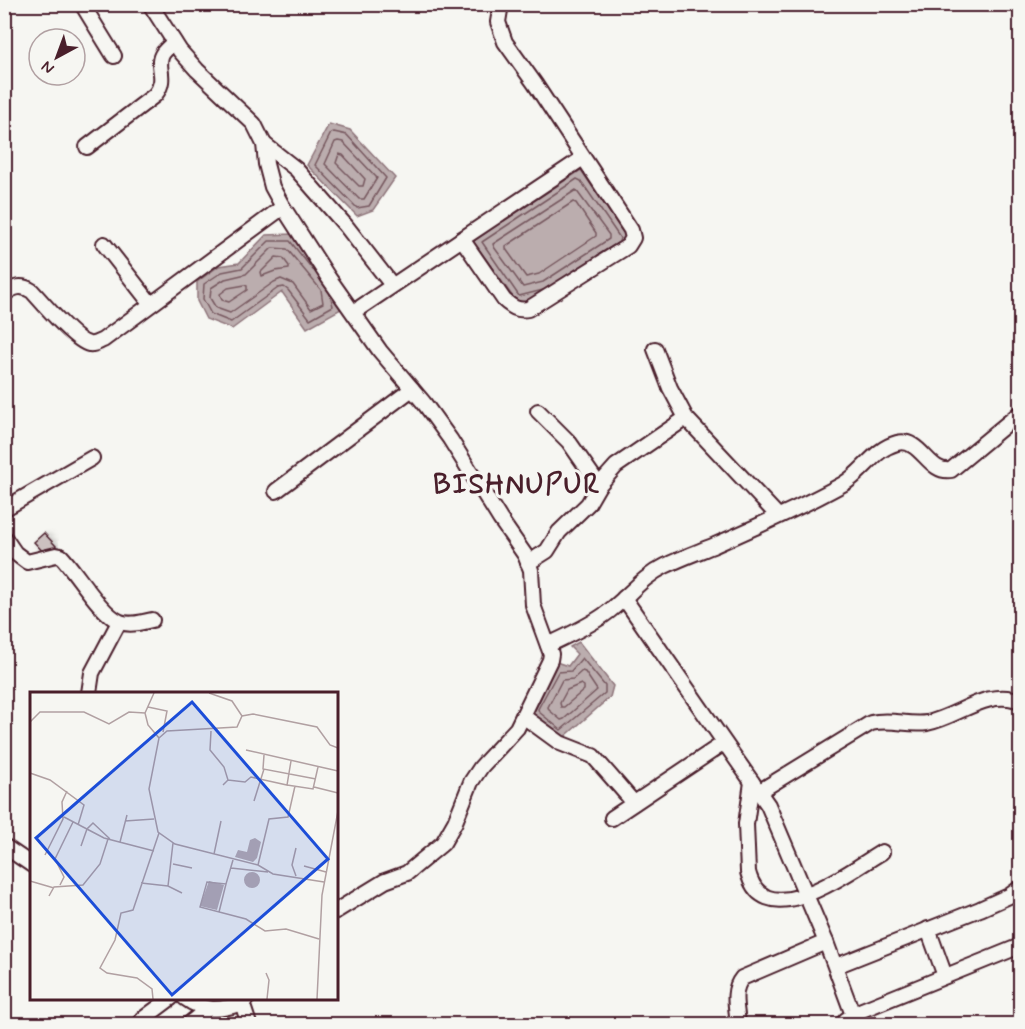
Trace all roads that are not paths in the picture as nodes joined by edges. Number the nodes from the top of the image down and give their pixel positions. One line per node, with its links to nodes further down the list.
1 (82, 4): 5 (street)
2 (150, 4): 4 (street)
3 (501, 4): 8 (street)
4 (174, 42): 6 (street); 7 (street)
5 (114, 56)
6 (264, 144): 9 (street); 12 (street)
7 (87, 147)
8 (583, 158): 10 (street); 10 (street)
9 (283, 207): 14 (street); 17 (street)
10 (462, 239): 12 (street)
11 (104, 244): 14 (street)
12 (392, 285): 15 (street)
13 (4, 294): 14 (street)
14 (151, 304)
15 (361, 307)
16 (655, 349): 20 (street)
17 (412, 389): 23 (street); 27 (street)
18 (538, 411): 22 (street)
19 (1020, 413): 25 (street)
20 (686, 418): 22 (street); 25 (street)
21 (92, 458): 24 (street)
22 (599, 485): 27 (street)
23 (276, 491)
24 (4, 509)
25 (778, 516): 28 (street)
26 (4, 537): 30 (street)
27 (528, 563): 31 (street)
28 (624, 598): 31 (street); 35 (street)
29 (152, 620): 30 (street)
30 (119, 622): 32 (street)
31 (548, 645): 34 (street)
32 (89, 692)
33 (1020, 701): 36 (street)
34 (524, 716): 37 (street); 44 (street)
35 (724, 743): 36 (street); 37 (street)
36 (756, 787): 43 (street); 43 (street)
37 (634, 803): 38 (street)
38 (612, 818)
39 (4, 846): 41 (street)
40 (882, 852): 43 (street)
41 (29, 857)
42 (1020, 888): 45 (street)
43 (806, 896): 46 (street)
44 (338, 910)
45 (928, 929): 48 (street); 49 (street)
46 (826, 942): 48 (street); 58 (street)
47 (1020, 946): 49 (street)
48 (836, 966): 54 (street)
49 (945, 976): 54 (street)
50 (170, 999): 55 (street)
51 (186, 999): 53 (street)
52 (245, 1000): 53 (street); 57 (street)
53 (207, 1009): 56 (street)
54 (848, 1020)
55 (140, 1024)
56 (189, 1024)
57 (249, 1024)
58 (738, 1024)

